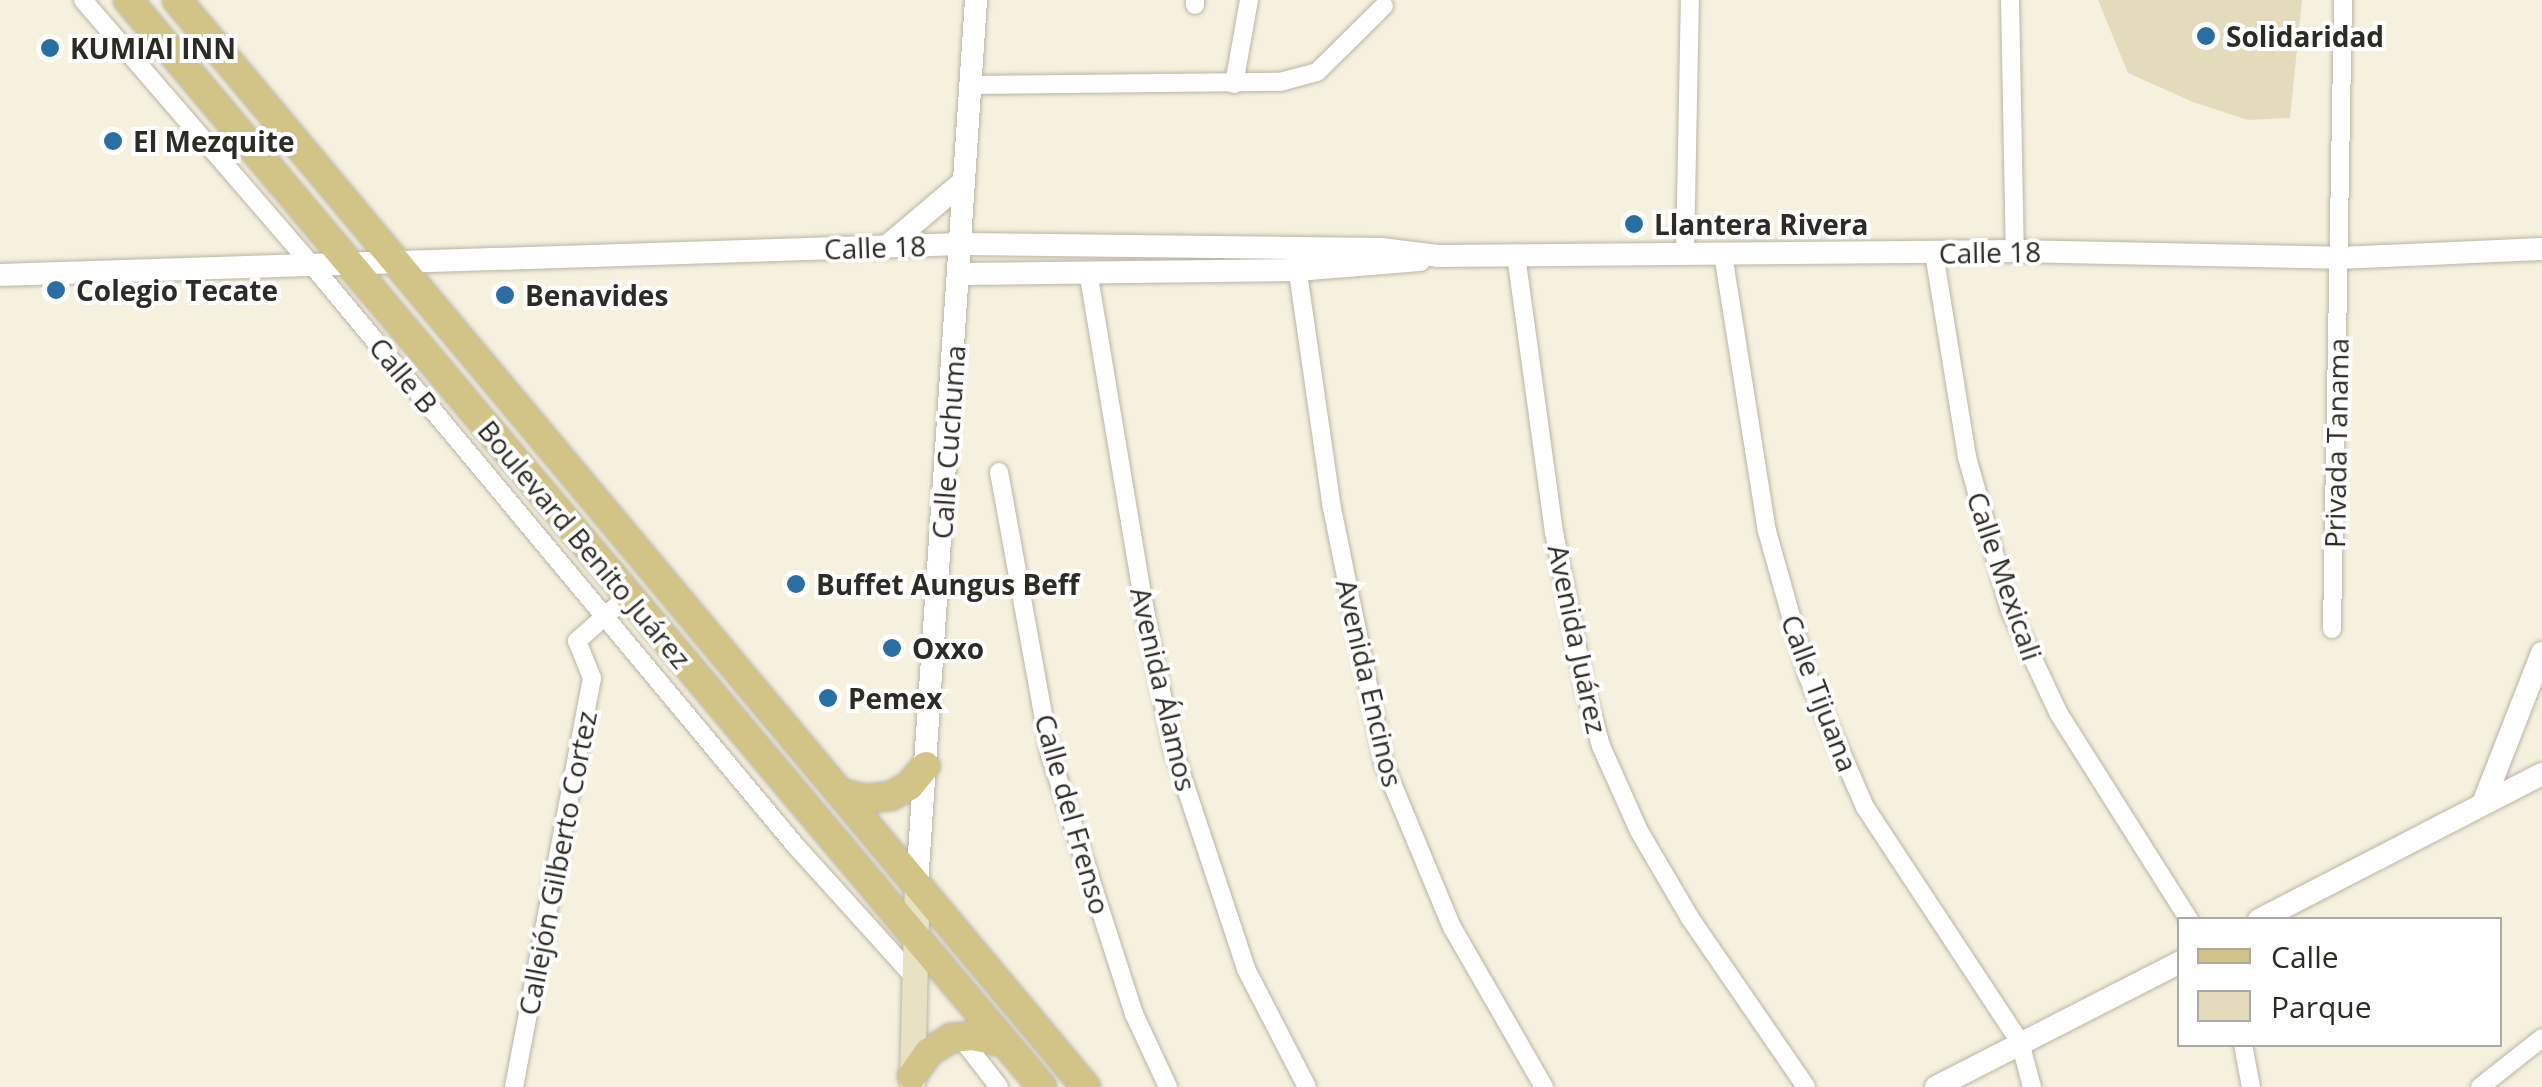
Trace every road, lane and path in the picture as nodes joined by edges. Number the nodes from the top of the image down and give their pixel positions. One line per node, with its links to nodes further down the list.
1 (83, 0): 25 (street, Calle B)
2 (128, 0): 24 (main road, Boulevard Benito Juárez)
3 (177, 0): 23 (main road, Boulevard Benito Juárez)
4 (976, 0): 11 (street, Calle Cuchuma)
5 (1249, 0): 10 (street)
6 (1690, 0): 18 (street)
7 (2010, 0): 16 (street)
8 (2343, 0): 21 (street, Privada Tanama)
9 (1384, 6): 10 (street)
10 (1234, 84): 11 (street)
11 (972, 85): 12 (street, Calle Cuchuma)
12 (964, 180): 13 (street, Calle Cuchuma); 14 (street)
13 (962, 244): 14 (street, Calle 18); 22 (street, Calle 18); 27 (street, Calle Cuchuma)
14 (886, 247): 23 (street, Calle 18)
15 (2542, 249): 21 (street, Calle 18)
16 (2015, 250): 17 (street, Calle 18); 21 (street, Calle 18)
17 (1934, 253): 19 (street, Calle 18); 39 (street, Calle Mexicali)
18 (1685, 254): 19 (street, Calle 18); 20 (street, Calle 18)
19 (1723, 254): 48 (street, Calle Tijuana)
20 (1516, 255): 22 (street, Calle 18); 58 (street, Avenida Juárez)
21 (2338, 258): 32 (street, Privada Tanama)
22 (1296, 259): 26 (street, Calle 18); 57 (street, Avenida Encinos)
23 (396, 260): 24 (street, Calle 18); 36 (main road, Boulevard Benito Juárez)
24 (347, 262): 25 (street, Calle 18); 30 (main road, Boulevard Benito Juárez)
25 (312, 265): 28 (street, Calle 18); 31 (street, Calle B)
26 (1088, 271): 27 (street, Calle 18); 56 (street, Avenida Álamos)
27 (960, 274): 34 (street, Calle Cuchuma)
28 (0, 275)
29 (998, 472): 55 (street, Calle del Frenso)
30 (628, 596): 31 (street); 41 (main road, Boulevard Benito Juárez)
31 (604, 617): 43 (street, Calle B); 51 (street, Callejón Gilberto Cortez)
32 (2332, 629)
33 (2542, 653): 37 (street)
34 (926, 766): 36 (main road); 38 (street, Calle Cuchuma)
35 (2542, 774): 37 (street)
36 (840, 793): 38 (main road, Boulevard Benito Juárez)
37 (2484, 801): 40 (street)
38 (917, 884): 41 (main road); 44 (main road, Boulevard Benito Juárez)
39 (2187, 917)
40 (2266, 917)
41 (920, 944): 43 (main road); 44 (main road); 47 (main road, Boulevard Benito Juárez)
42 (2177, 964): 48 (street)
43 (918, 981): 50 (main road)
44 (1029, 1018): 54 (main road, Boulevard Benito Juárez)
45 (961, 1038): 47 (main road); 50 (main road); 52 (street)
46 (2542, 1038): 62 (street)
47 (1003, 1042): 53 (main road, Boulevard Benito Juárez)
48 (2020, 1042): 59 (street); 60 (street, Calle Tijuana)
49 (2243, 1047): 61 (street)
50 (912, 1082)
51 (514, 1087)
52 (999, 1087)
53 (1042, 1087)
54 (1086, 1087)
55 (1168, 1087)
56 (1307, 1087)
57 (1544, 1087)
58 (1806, 1087)
59 (1936, 1087)
60 (2032, 1087)
61 (2250, 1087)
62 (2480, 1087)

